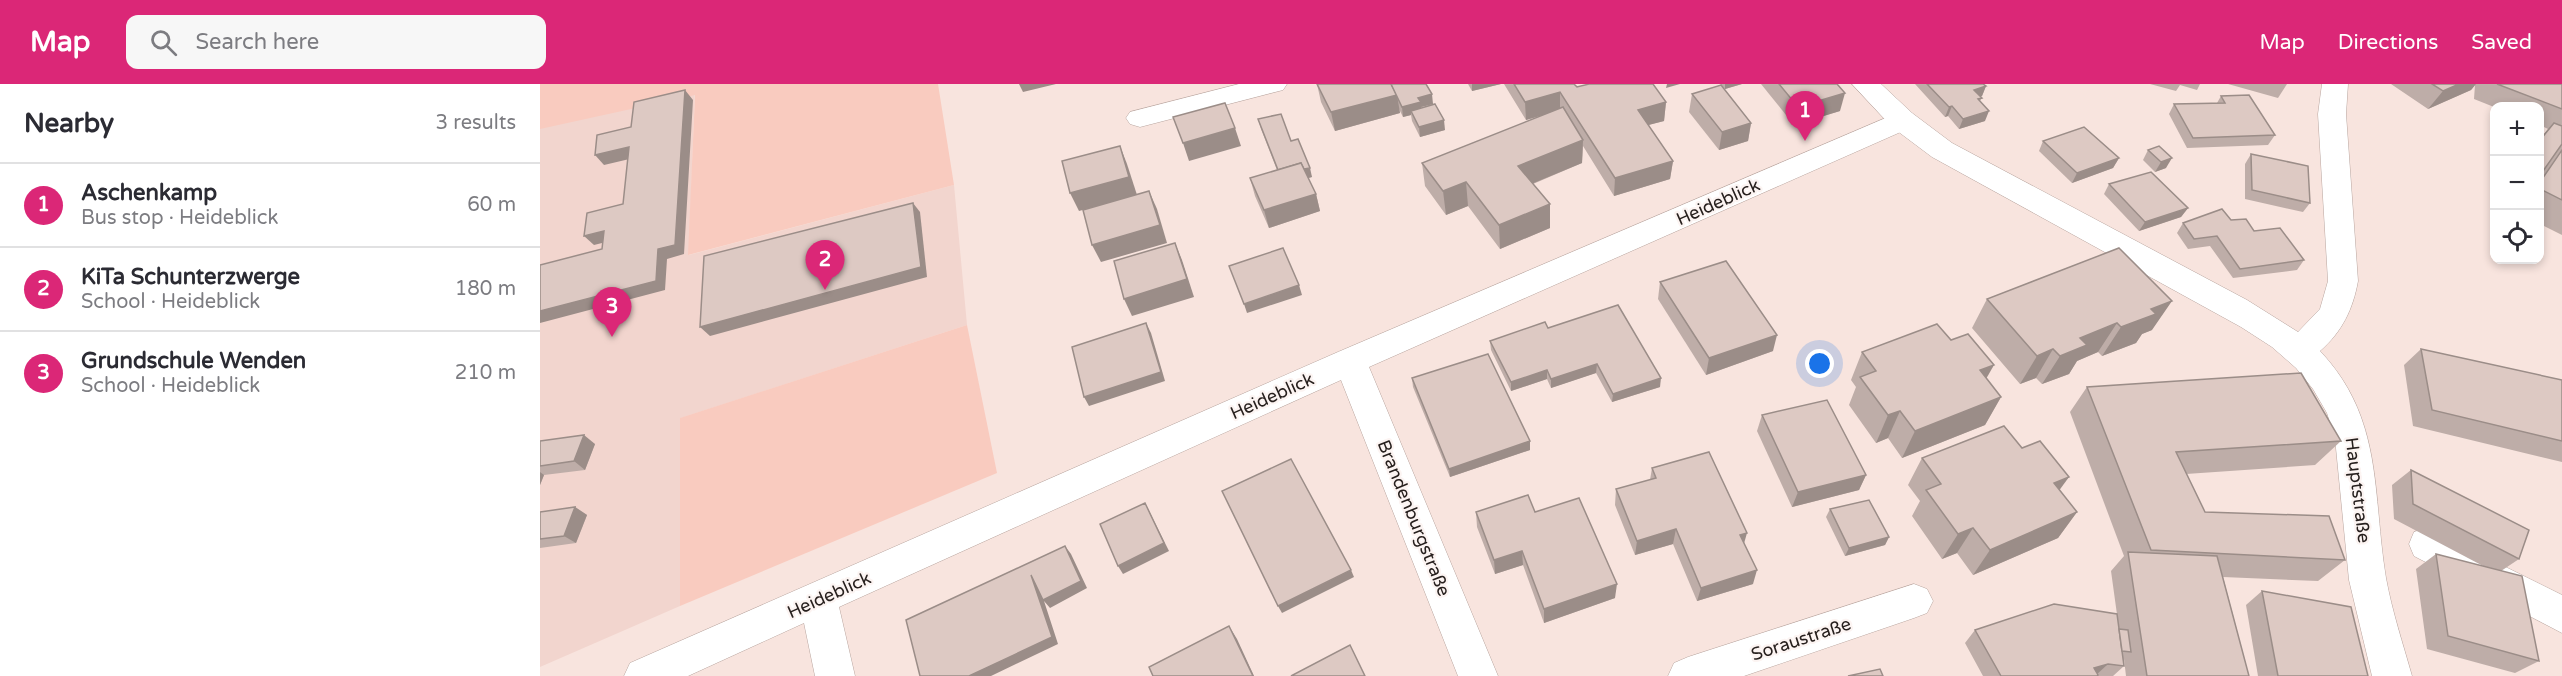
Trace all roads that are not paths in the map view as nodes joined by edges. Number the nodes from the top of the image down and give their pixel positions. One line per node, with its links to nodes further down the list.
1 (1274, 84): 4 (street)
2 (1865, 84): 5 (street, Hauptstraße)
3 (2335, 84): 6 (street)
4 (1140, 118)
5 (1902, 120): 6 (street, Hauptstraße); 7 (street, Heideblick)
6 (2298, 350): 16 (street, Hauptstraße)
7 (1350, 361): 9 (street, Heideblick); 14 (street, Brandenburgstraße)
8 (2427, 544): 11 (street)
9 (818, 600): 12 (street, Heideblick); 13 (street)
10 (1914, 602): 15 (street, Soraustraße)
11 (2562, 615)
12 (644, 676)
13 (835, 676)
14 (1478, 676)
15 (1688, 676)
16 (2392, 676)

